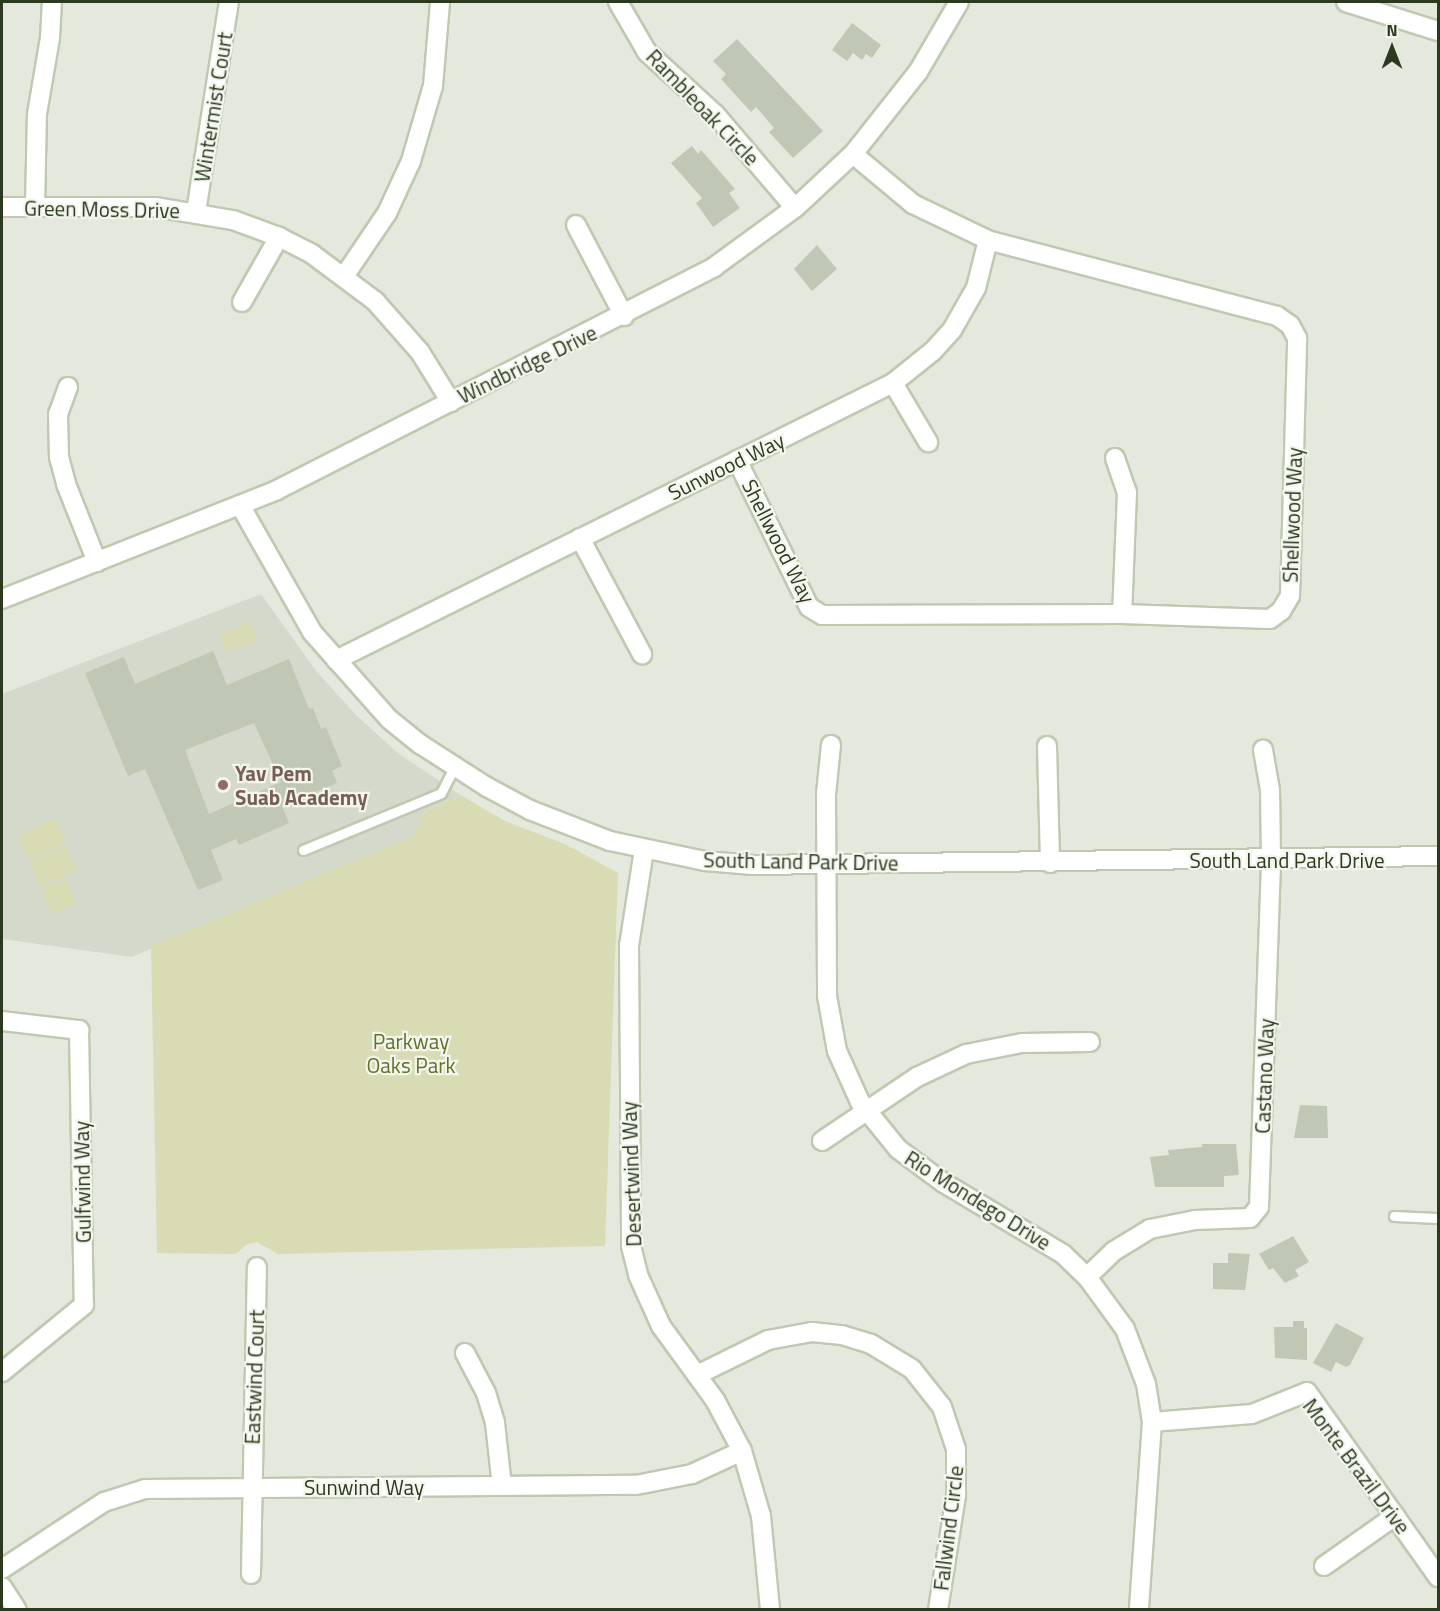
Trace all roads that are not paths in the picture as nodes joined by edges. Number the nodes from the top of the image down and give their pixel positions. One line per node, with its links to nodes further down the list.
1 (52, 2): 10 (street)
2 (229, 2): 12 (street, Wintermist Court)
3 (440, 2): 16 (street)
4 (618, 2): 11 (street, Rambleoak Circle)
5 (959, 2): 8 (street, Windbridge Drive)
6 (1346, 2): 7 (street)
7 (1438, 31)
8 (853, 154): 11 (street, Windbridge Drive); 15 (street, Shellwood Way)
9 (2, 207): 10 (street, Green Moss Drive)
10 (35, 207): 12 (street, Green Moss Drive)
11 (795, 208): 18 (street, Windbridge Drive)
12 (196, 212): 14 (street, Green Moss Drive)
13 (576, 225): 18 (street)
14 (279, 237): 16 (street, Green Moss Drive); 17 (street)
15 (988, 240): 19 (street, Sunwood Way); 29 (street, Shellwood Way)
16 (345, 276): 21 (street, Green Moss Drive)
17 (242, 302)
18 (624, 316): 21 (street, Windbridge Drive)
19 (893, 383): 22 (street); 24 (street, Sunwood Way)
20 (68, 387): 27 (street)
21 (451, 402): 25 (street, Windbridge Drive)
22 (928, 442)
23 (1115, 458): 29 (street)
24 (737, 460): 26 (street, Sunwood Way); 29 (street, Shellwood Way)
25 (240, 505): 27 (street, Windbridge Drive); 31 (street, South Land Park Drive)
26 (580, 538): 30 (street); 31 (street, Sunwood Way)
27 (97, 562): 28 (street, Windbridge Drive)
28 (2, 599)
29 (1122, 614)
30 (642, 654)
31 (336, 660): 35 (street, South Land Park Drive)
32 (831, 744): 41 (street, Rio Mondego Drive)
33 (1047, 746): 40 (street)
34 (1263, 750): 39 (street, Castano Way)
35 (455, 766): 36 (lane); 37 (street, South Land Park Drive)
36 (303, 850)
37 (644, 850): 41 (street, South Land Park Drive); 52 (street, Desertwind Way)
38 (1438, 856): 39 (street, South Land Park Drive)
39 (1271, 860): 40 (street, South Land Park Drive); 49 (street, Castano Way)
40 (1050, 862): 41 (street, South Land Park Drive)
41 (825, 864): 44 (street, Rio Mondego Drive)
42 (2, 1021): 51 (street, Gulfwind Way)
43 (1090, 1042): 44 (street)
44 (866, 1111): 45 (street); 49 (street, Rio Mondego Drive)
45 (822, 1141)
46 (1394, 1216): 47 (lane)
47 (1438, 1218)
48 (257, 1268): 56 (street, Eastwind Court)
49 (1088, 1277): 53 (street, Rio Mondego Drive)
50 (465, 1353): 55 (street)
51 (2, 1372)
52 (697, 1375): 54 (street, Desertwind Way); 65 (street, Fallwind Circle)
53 (1152, 1422): 57 (street, Monte Brazil Drive); 66 (street, Rio Mondego Drive)
54 (742, 1451): 55 (street, Sunwind Way); 64 (street, Desertwind Way)
55 (502, 1486): 56 (street, Sunwind Way)
56 (251, 1487): 59 (street, Sunwind Way); 60 (street, Eastwind Court)
57 (1395, 1516): 58 (street); 61 (street, Monte Brazil Drive)
58 (1324, 1566)
59 (2, 1569)
60 (251, 1574)
61 (1438, 1577)
62 (2, 1587): 63 (street)
63 (17, 1610)
64 (770, 1610)
65 (938, 1610)
66 (1139, 1610)

